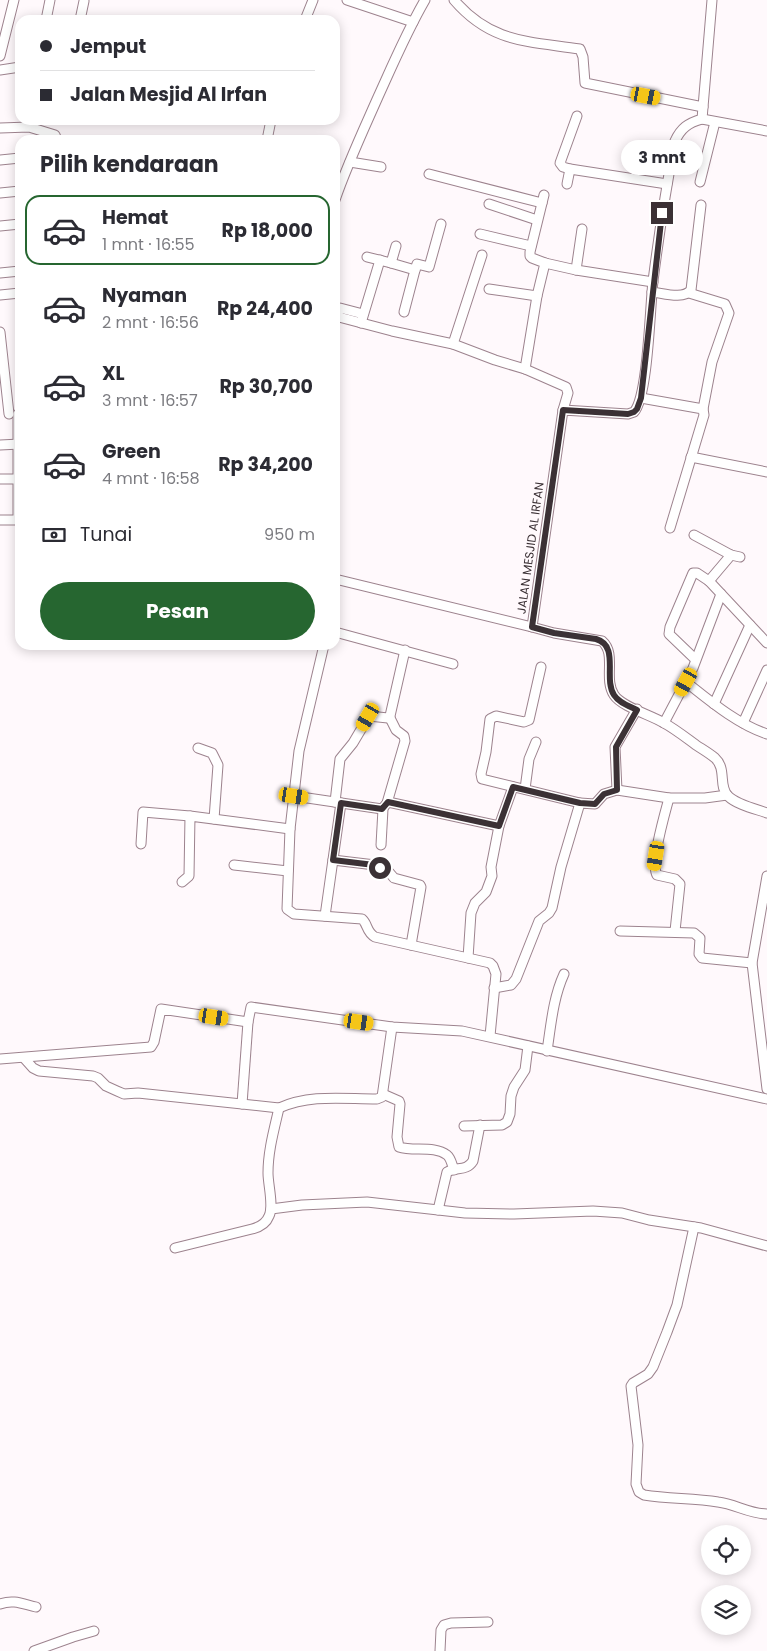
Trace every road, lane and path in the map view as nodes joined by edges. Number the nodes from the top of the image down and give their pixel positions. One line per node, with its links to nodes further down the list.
1 (14, 0): 13 (street)
2 (50, 0): 9 (street)
3 (347, 0): 12 (street)
4 (425, 0): 12 (street)
5 (454, 0): 17 (street)
6 (712, 0): 17 (street)
7 (84, 1): 10 (street)
8 (309, 1): 11 (street)
9 (47, 15)
10 (81, 15)
11 (306, 15)
12 (413, 22): 26 (street)
13 (3, 38): 14 (street)
14 (0, 56)
15 (15, 68): 16 (street)
16 (0, 70)
17 (703, 107): 19 (street)
18 (577, 116): 28 (street)
19 (702, 119): 20 (street); 32 (street)
20 (715, 122): 22 (street); 30 (street)
21 (0, 128): 23 (street)
22 (767, 131)
23 (52, 135)
24 (15, 158): 25 (street)
25 (0, 160)
26 (350, 162): 27 (street); 33 (street)
27 (381, 167)
28 (570, 169): 31 (street); 32 (street)
29 (429, 174): 38 (street)
30 (700, 182)
31 (567, 184)
32 (667, 184): 55 (street)
33 (340, 187)
34 (15, 192): 35 (street)
35 (0, 193)
36 (489, 204): 38 (street)
37 (701, 205): 59 (street)
38 (537, 220): 45 (street)
39 (15, 224): 41 (street)
40 (441, 224): 51 (street)
41 (0, 226)
42 (582, 229): 52 (street)
43 (480, 234): 45 (street)
44 (396, 246): 49 (street)
45 (531, 246): 50 (street)
46 (482, 255): 66 (street)
47 (367, 257): 48 (street)
48 (380, 260): 49 (street); 64 (street)
49 (391, 263): 51 (street)
50 (545, 263): 52 (street); 61 (street)
51 (415, 270): 62 (street)
52 (576, 270): 55 (street)
53 (15, 272): 54 (street)
54 (0, 273)
55 (653, 282): 57 (street)
56 (489, 288): 61 (street)
57 (652, 292): 59 (street); 68 (street)
58 (15, 294): 60 (street)
59 (689, 294): 69 (street)
60 (0, 295)
61 (537, 296): 67 (street)
62 (404, 312)
63 (340, 316): 64 (street, JALAN MESJID AL IRFAN)
64 (362, 318): 66 (street, JALAN MESJID AL IRFAN)
65 (0, 332): 71 (street)
66 (454, 344): 67 (street, JALAN MESJID AL IRFAN)
67 (525, 369): 70 (street, JALAN MESJID AL IRFAN)
68 (641, 398): 69 (street); 70 (street)
69 (703, 409): 75 (street)
70 (563, 410): 87 (street, JALAN MESJID AL IRFAN)
71 (12, 414): 72 (street)
72 (15, 427)
73 (15, 444): 74 (street)
74 (0, 445)
75 (691, 457): 76 (street); 81 (street)
76 (767, 472)
77 (15, 478): 78 (street)
78 (0, 479)
79 (0, 520): 80 (street)
80 (15, 520)
81 (670, 528)
82 (694, 535): 84 (street)
83 (340, 580): 87 (street)
84 (709, 581): 85 (street); 92 (street)
85 (721, 594): 86 (street); 92 (street)
86 (750, 625): 89 (street); 97 (street)
87 (532, 627): 98 (street, JALAN MESJID AL IRFAN)
88 (340, 633): 91 (street)
89 (767, 643)
90 (323, 650): 109 (street)
91 (405, 650): 93 (street); 99 (street)
92 (695, 659): 96 (street)
93 (454, 664)
94 (541, 667): 105 (street)
95 (767, 670): 101 (street)
96 (686, 682): 97 (street); 100 (street)
97 (714, 704): 101 (street)
98 (637, 710): 100 (street, JALAN MESJID AL IRFAN); 107 (street)
99 (390, 718): 111 (street); 113 (street)
100 (664, 723): 108 (street, JALAN MESJID AL IRFAN)
101 (743, 723): 102 (street)
102 (767, 734)
103 (536, 742): 106 (street)
104 (198, 748): 116 (street)
105 (513, 787): 106 (street); 117 (street)
106 (525, 789): 112 (street)
107 (617, 790): 110 (street); 112 (street)
108 (727, 795): 110 (street); 114 (street)
109 (294, 796): 111 (street); 118 (street)
110 (669, 798): 128 (street)
111 (338, 803): 113 (street); 121 (street)
112 (580, 803): 133 (street)
113 (385, 806): 117 (street); 120 (street)
114 (767, 813)
115 (190, 816): 116 (street); 119 (street); 125 (street)
116 (214, 819): 118 (street)
117 (499, 826): 130 (street)
118 (290, 829): 123 (street)
119 (141, 844)
120 (381, 845)
121 (333, 860): 126 (street); 129 (street)
122 (234, 864): 123 (street)
123 (288, 871): 126 (street)
124 (767, 876): 131 (street)
125 (182, 882)
126 (325, 916): 129 (street)
127 (620, 931): 128 (street)
128 (675, 931): 131 (street)
129 (411, 945): 130 (street)
130 (468, 958): 133 (street)
131 (752, 963): 141 (street)
132 (564, 974): 138 (street)
133 (494, 988): 136 (street)
134 (248, 1022): 135 (street); 139 (street); 144 (street)
135 (392, 1026): 136 (street); 142 (street)
136 (490, 1036): 137 (street)
137 (528, 1046): 138 (street); 146 (street)
138 (547, 1051): 143 (street)
139 (24, 1058): 140 (street); 144 (street)
140 (0, 1059)
141 (767, 1089)
142 (383, 1094): 145 (street); 148 (street)
143 (767, 1099)
144 (242, 1104): 145 (street)
145 (279, 1108): 149 (street)
146 (480, 1124): 147 (street); 148 (street)
147 (464, 1126)
148 (454, 1170): 150 (street)
149 (271, 1209): 150 (street); 153 (street)
150 (438, 1210): 151 (street)
151 (694, 1227): 152 (street); 154 (street)
152 (767, 1246)
153 (175, 1248)
154 (767, 1514)
155 (0, 1604): 156 (street)
156 (36, 1607)
157 (488, 1622): 160 (street)
158 (94, 1631): 159 (street)
159 (34, 1651)
160 (440, 1651)

